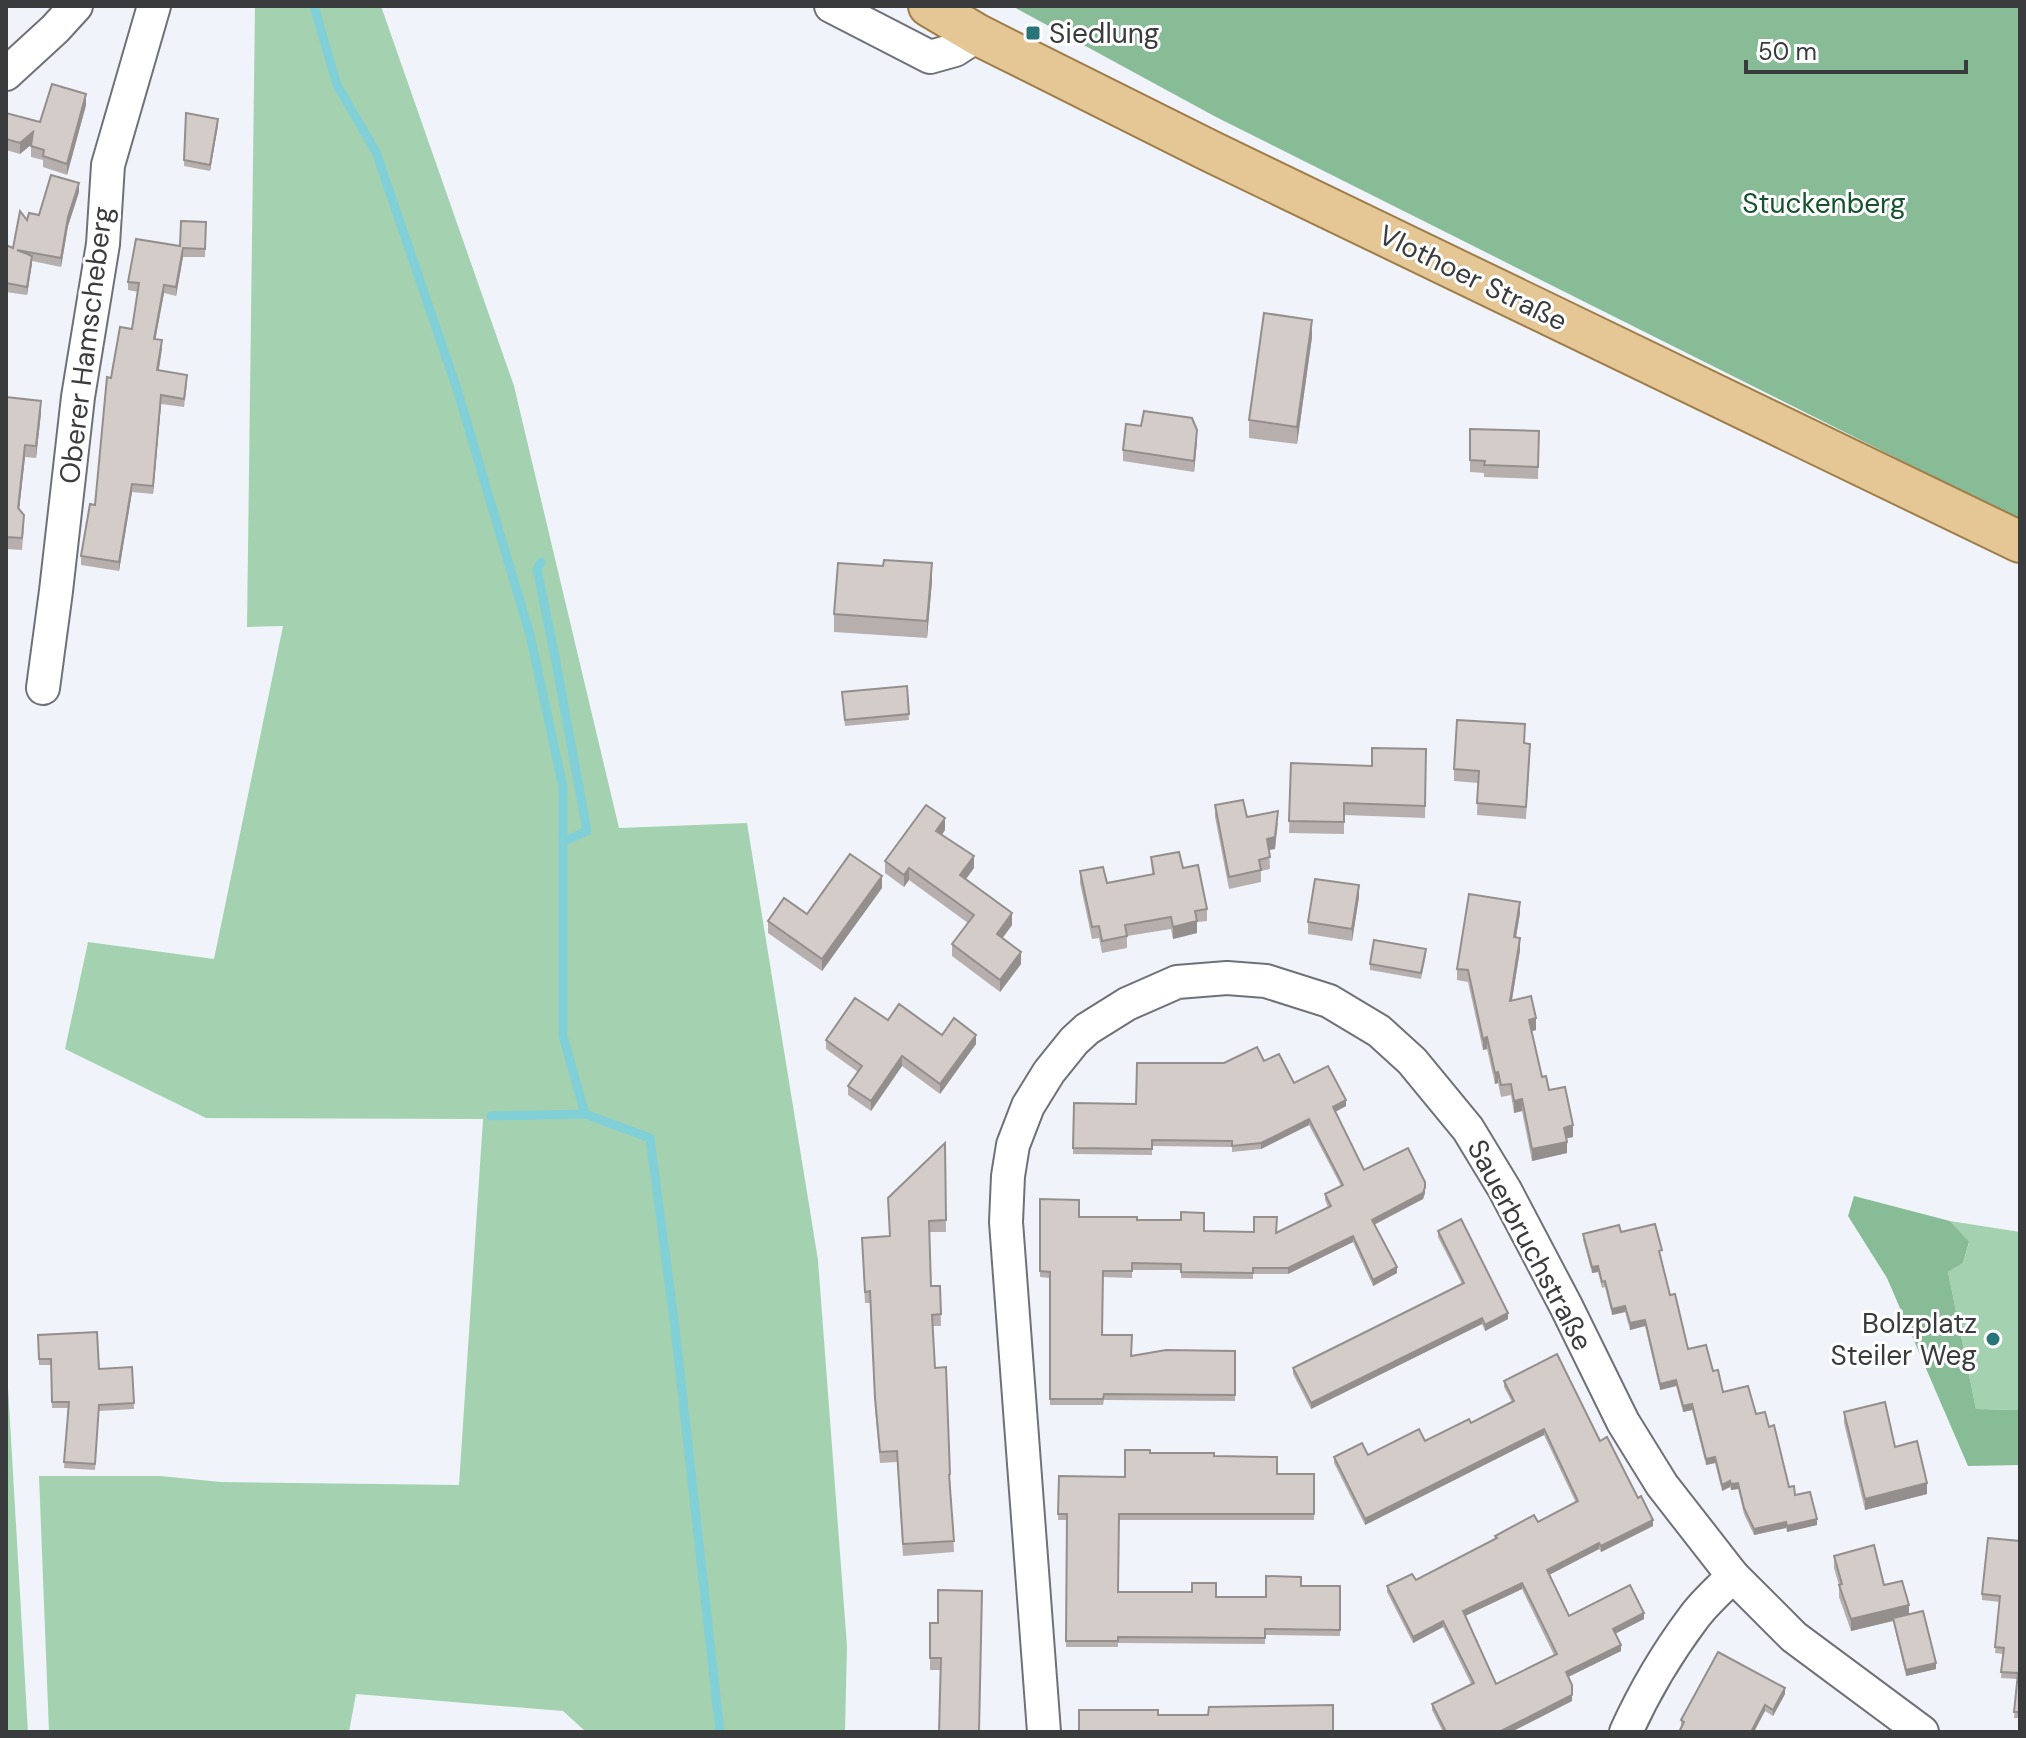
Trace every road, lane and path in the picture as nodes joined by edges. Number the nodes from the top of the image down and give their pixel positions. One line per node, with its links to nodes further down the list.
1 (76, 6): 6 (street)
2 (154, 6): 8 (street, Oberer Hamscheberg)
3 (831, 6): 5 (street)
4 (929, 6): 5 (main road, Vlothoer Straße)
5 (978, 35): 7 (main road, Vlothoer Straße)
6 (6, 74)
7 (2020, 542)
8 (43, 688)
9 (1733, 1576): 10 (street, Sauerbruchstraße); 11 (street); 12 (street, Sauerbruchstraße)
10 (1044, 1732)
11 (1626, 1732)
12 (1922, 1732)

